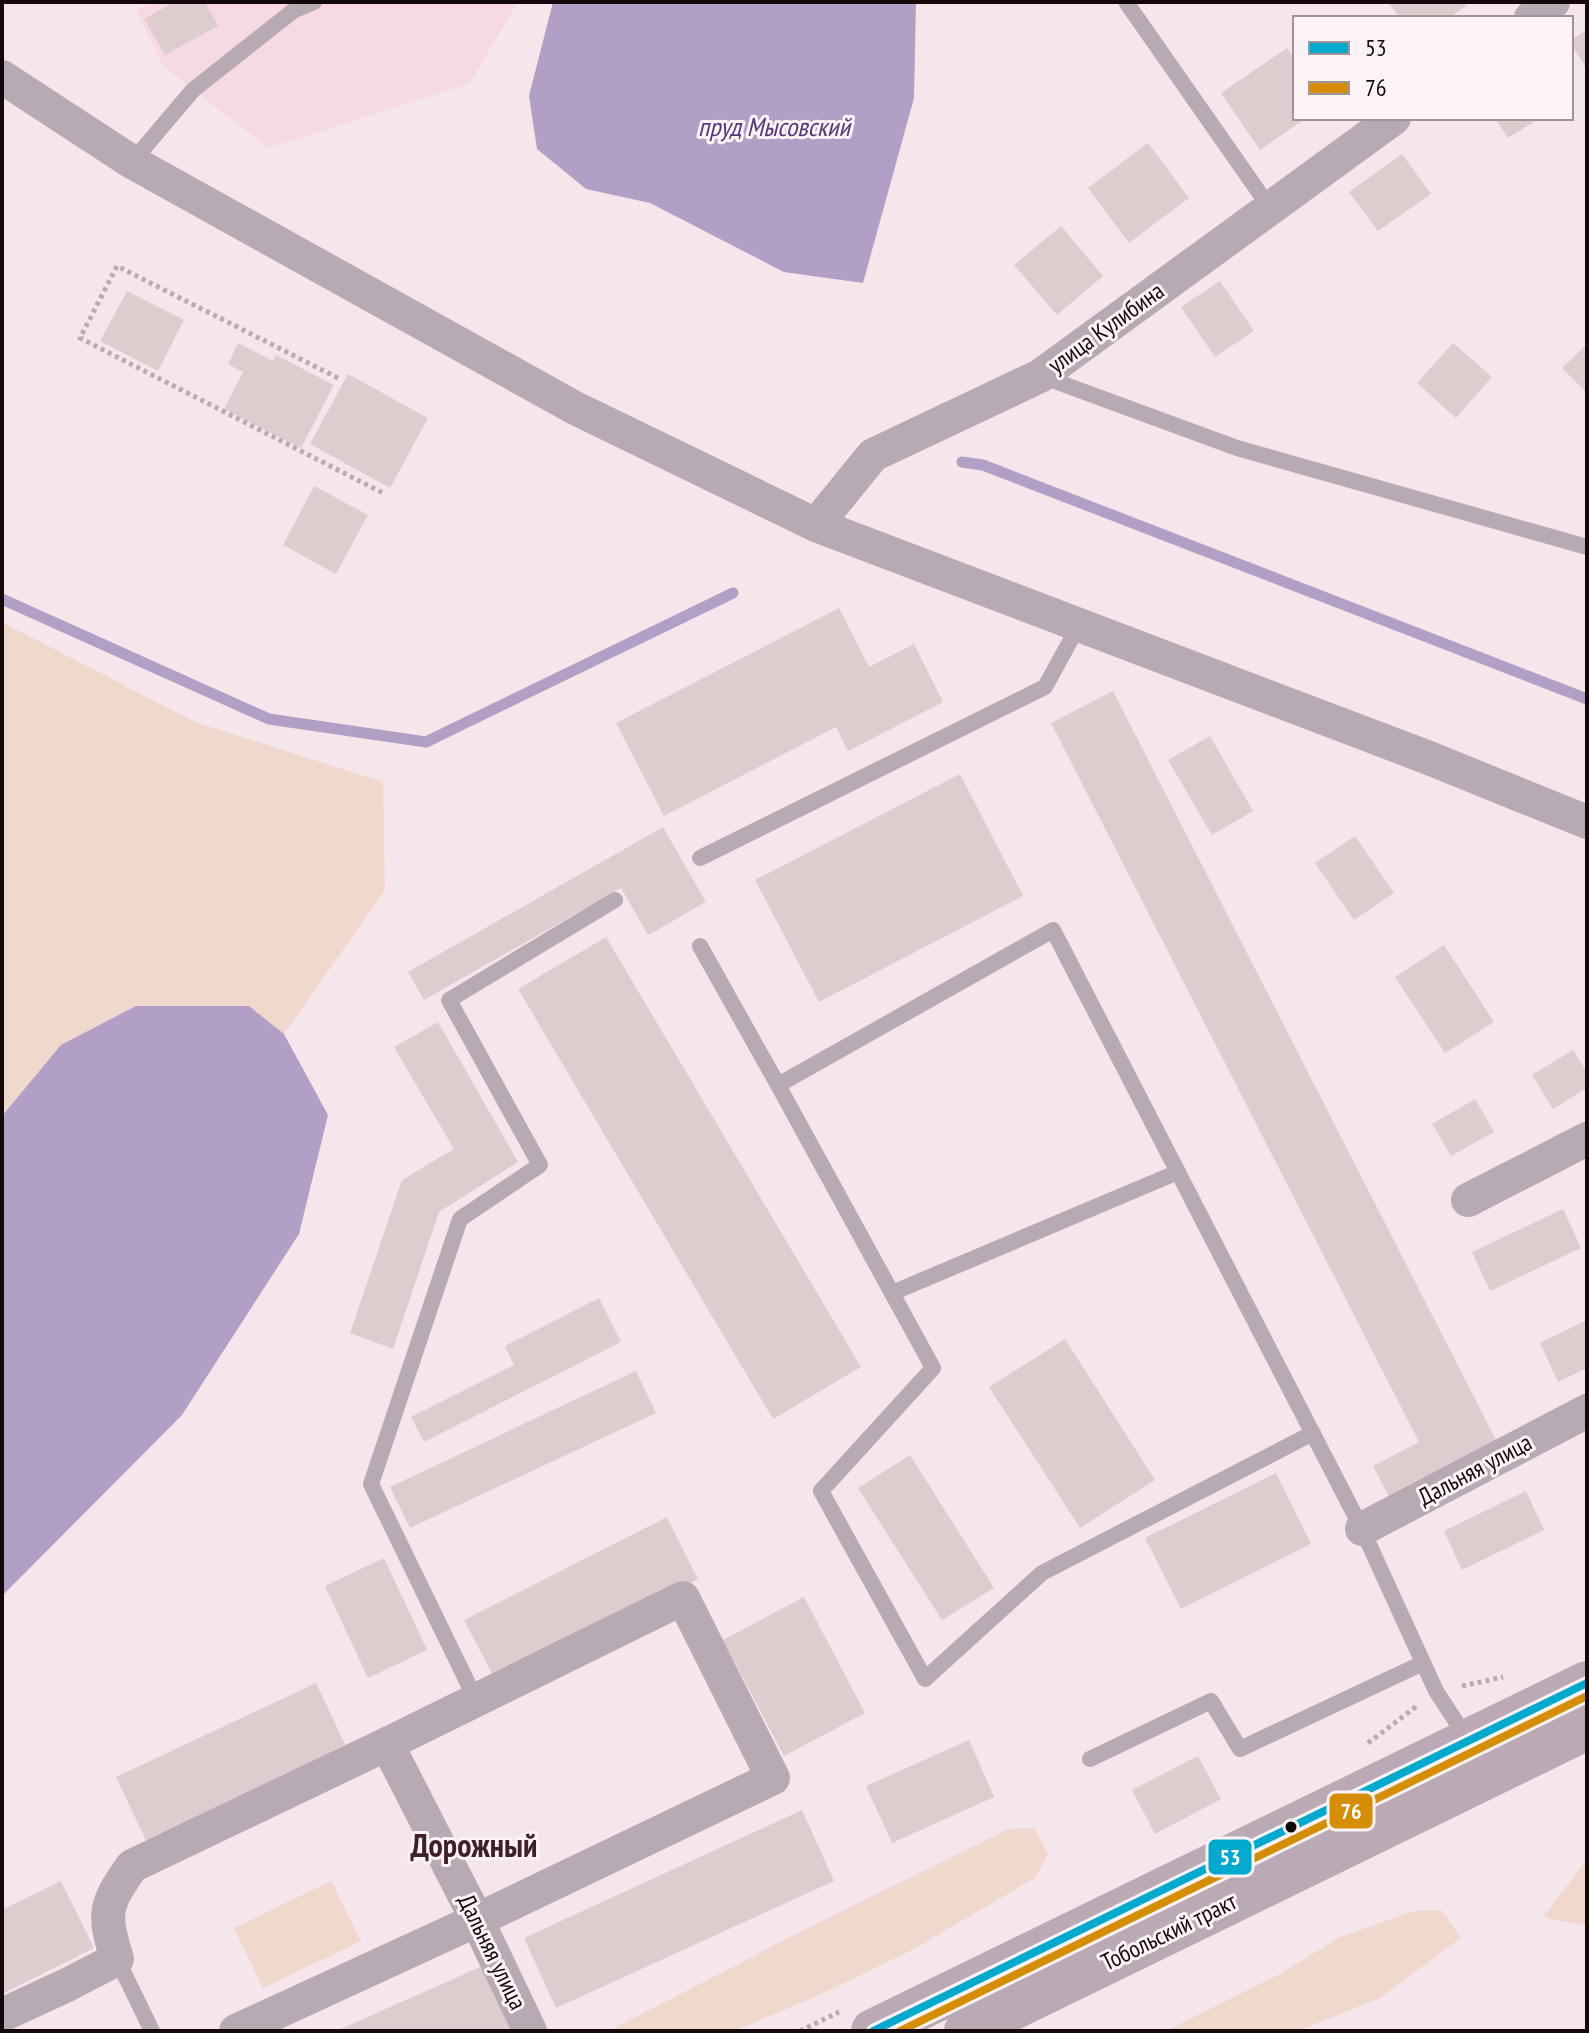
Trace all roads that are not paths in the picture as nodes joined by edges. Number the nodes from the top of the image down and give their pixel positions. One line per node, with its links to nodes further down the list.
1 (314, 2): 4 (lane)
2 (1126, 2): 9 (lane)
3 (1553, 2): 5 (street)
4 (290, 6): 8 (lane)
5 (1534, 16)
6 (2, 77): 8 (street)
7 (1391, 120): 9 (street, улица Кулибина)
8 (132, 162): 11 (street)
9 (1270, 208): 10 (street, улица Кулибина)
10 (1040, 376): 11 (street, улица Кулибина); 12 (lane)
11 (816, 525): 13 (street)
12 (1587, 547)
13 (1079, 625): 14 (street); 15 (lane)
14 (1587, 822)
15 (700, 858)
16 (615, 900): 28 (lane)
17 (700, 946): 18 (lane)
18 (778, 1085): 20 (lane); 22 (lane)
19 (1587, 1139): 21 (street)
20 (1178, 1172): 22 (lane); 24 (lane)
21 (1468, 1200)
22 (892, 1293): 24 (lane)
23 (1587, 1411): 25 (street, Дальняя улица)
24 (1313, 1433): 25 (lane)
25 (1362, 1529): 26 (lane)
26 (1423, 1663): 31 (lane); 32 (lane)
27 (1587, 1683): 32 (main road, Тобольский тракт)
28 (476, 1700): 30 (street); 33 (street)
29 (1587, 1728): 32 (main road, Тобольский тракт)
30 (387, 1744): 33 (street, Дальняя улица); 34 (street)
31 (1090, 1759)
32 (1478, 1760): 39 (main road, Тобольский тракт); 40 (main road, Тобольский тракт)
33 (477, 1920): 37 (street); 38 (street, Дальняя улица)
34 (117, 1959): 35 (street); 36 (lane)
35 (2, 2015)
36 (152, 2031)
37 (236, 2031)
38 (530, 2031)
39 (873, 2031)
40 (966, 2031)

